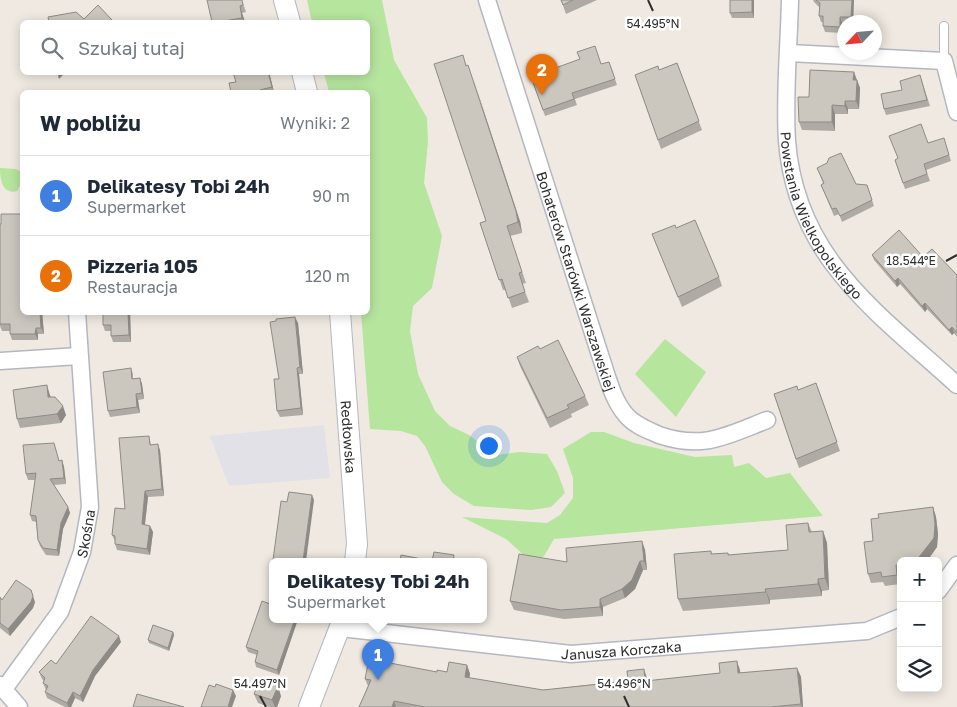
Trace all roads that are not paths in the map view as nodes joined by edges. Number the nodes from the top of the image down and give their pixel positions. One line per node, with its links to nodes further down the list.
1 (284, 0): 4 (street)
2 (487, 0): 16 (street, Bohaterów Starówki Warszawskiej)
3 (790, 0): 6 (street, Powstania Wielkopolskiego)
4 (289, 20)
5 (944, 26): 7 (lane)
6 (789, 53): 7 (street); 15 (street, Powstania Wielkopolskiego)
7 (944, 61): 10 (street)
8 (303, 75): 9 (street)
9 (306, 90)
10 (957, 112)
11 (77, 315): 13 (street, Skośna)
12 (340, 315): 17 (street, Redłowska)
13 (79, 356): 14 (street); 22 (street, Skośna)
14 (0, 362)
15 (957, 385)
16 (767, 420)
17 (355, 558)
18 (957, 565): 19 (street)
19 (942, 586)
20 (897, 619): 21 (street, Janusza Korczaka)
21 (342, 624): 24 (street)
22 (2, 687): 23 (street)
23 (19, 707)
24 (308, 707)

